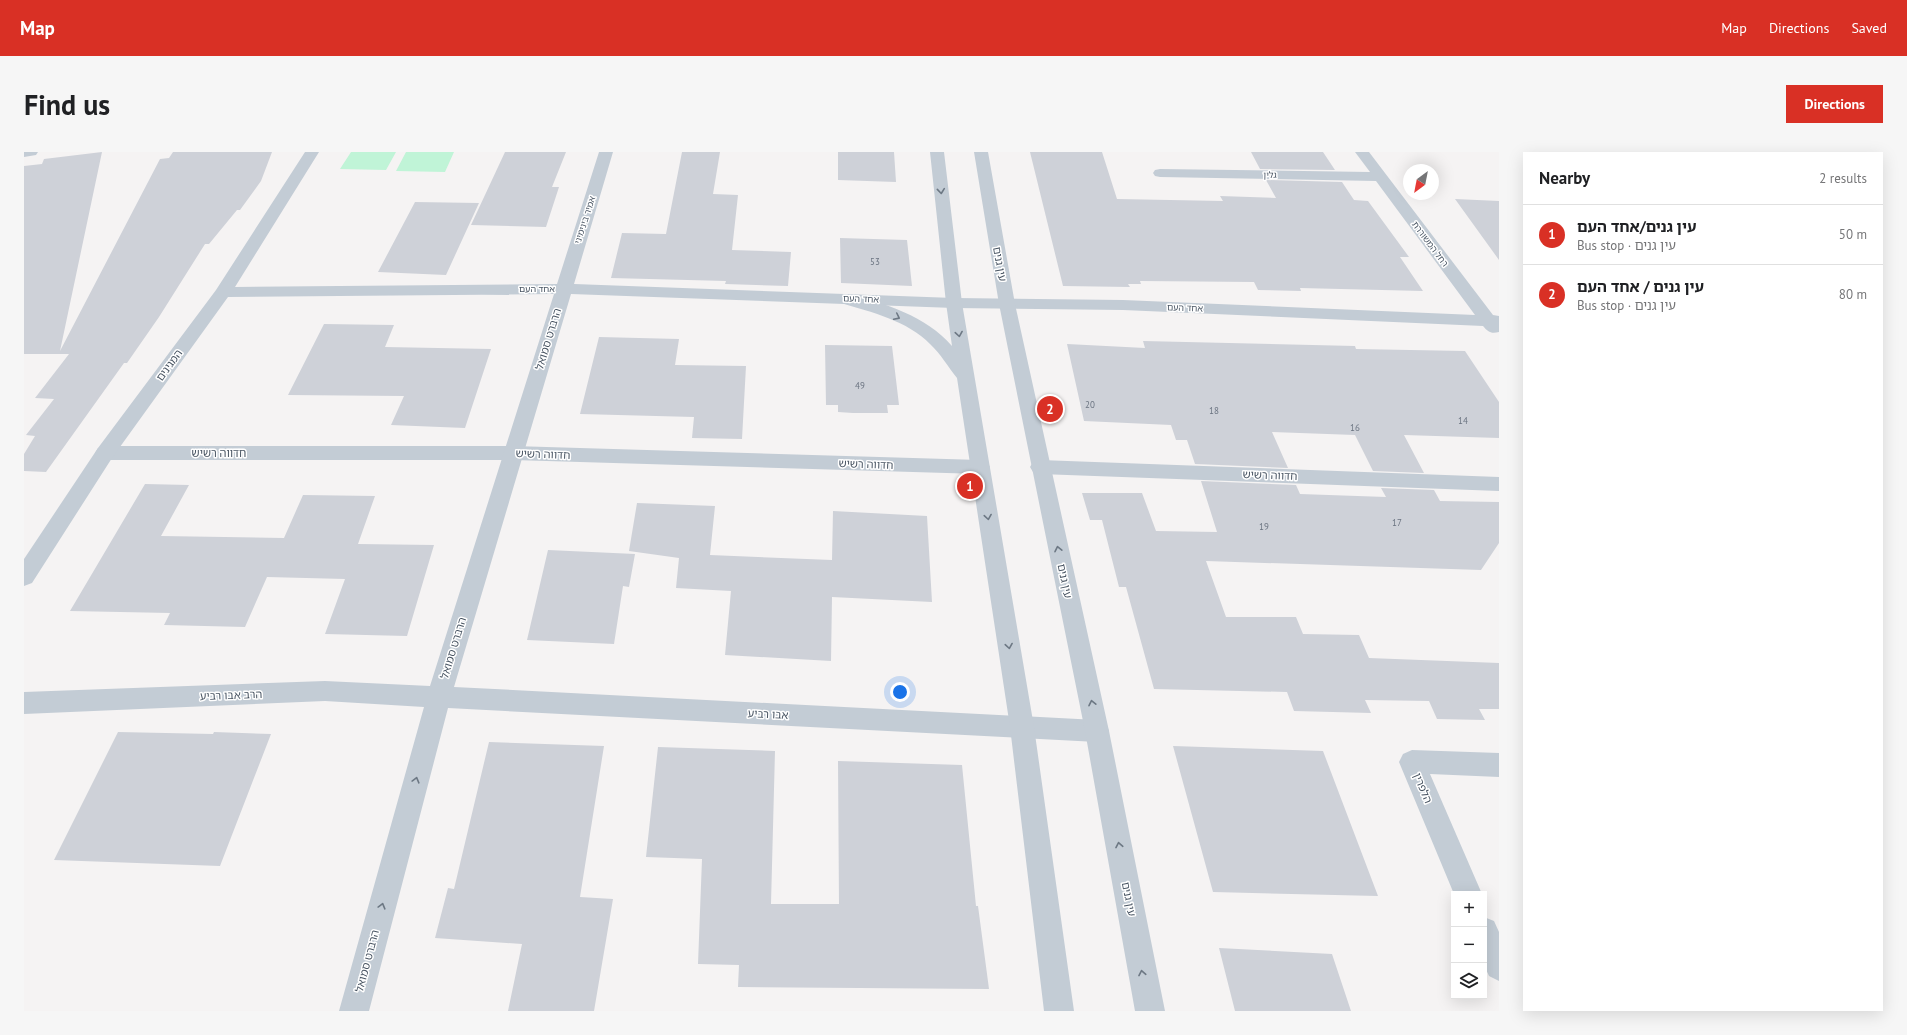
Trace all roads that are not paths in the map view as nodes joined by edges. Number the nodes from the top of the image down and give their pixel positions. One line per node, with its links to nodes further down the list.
1 (31, 152): 7 (street)
2 (312, 152): 11 (street, המגינים)
3 (606, 152): 10 (street, אמיר בינימיני)
4 (937, 152): 13 (street, one-way to 13)
5 (981, 152): 14 (street, עין גנים)
6 (1362, 152): 9 (street, רחל המשוררת)
7 (24, 153)
8 (1160, 173): 9 (street, גלין)
9 (1380, 177): 15 (street, רחל המשוררת)
10 (563, 289): 11 (street, אחד העם); 12 (street, אחד העם); 19 (street, הרברט סמואל)
11 (223, 292): 18 (street, המגינים)
12 (847, 299): 13 (street, אחד העם); 17 (street, one-way to 17)
13 (954, 303): 14 (street, אחד העם); 17 (street, one-way to 17)
14 (1007, 304): 15 (street, אחד העם); 21 (street, עין גנים)
15 (1493, 320): 16 (street, רחל המשוררת)
16 (1499, 336)
17 (966, 377): 20 (street)
18 (105, 453): 19 (street, חדווה רשיש); 23 (street, המגינים)
19 (513, 453): 20 (street, חדווה רשיש); 24 (street, הרברט סמואל)
20 (980, 467): 26 (street, one-way to 26)
21 (1040, 467): 22 (street, חדווה רשיש); 27 (street, עין גנים, one-way to 21)
22 (1499, 484)
23 (24, 577)
24 (439, 696): 25 (street, הרב אבו רביע); 26 (street, אבו רביע); 32 (street, הרברט סמואל, one-way to 24)
25 (24, 703)
26 (1022, 727): 27 (street, אבו רביע); 33 (street)
27 (1097, 731): 34 (street, עין גנים, one-way to 27)
28 (1499, 765): 29 (street, הלפרין)
29 (1467, 891)
30 (1487, 938): 31 (street)
31 (1499, 966)
32 (354, 1011)
33 (1058, 1011)
34 (1150, 1011)

